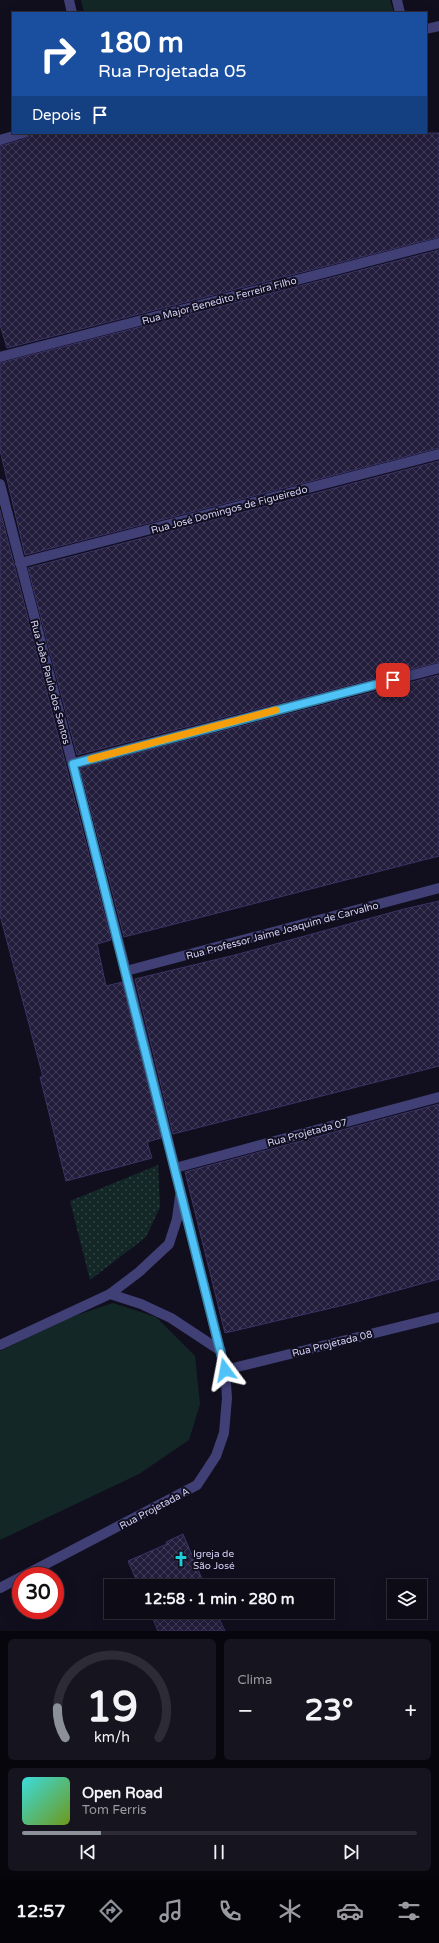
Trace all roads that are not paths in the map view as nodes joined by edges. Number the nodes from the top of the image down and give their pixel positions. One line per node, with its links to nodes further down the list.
1 (69, 0): 3 (street)
2 (397, 0): 4 (street)
3 (72, 12)
4 (400, 12)
5 (439, 26): 6 (street)
6 (427, 29)
7 (21, 134): 8 (street)
8 (0, 140)
9 (439, 243): 10 (street, Rua Major Benedito Ferreira Filho)
10 (0, 357)
11 (439, 454): 13 (street, Rua José Domingos de Figueiredo)
12 (0, 484): 13 (street, Rua João Paulo dos Santos)
13 (20, 563): 15 (street, Rua João Paulo dos Santos)
14 (439, 668): 15 (street)
15 (73, 764): 17 (street, Rua João Paulo dos Santos)
16 (439, 888): 17 (street, Rua Professor Jaime Joaquim de Carvalho)
17 (126, 971): 19 (street, Rua João Paulo dos Santos)
18 (439, 1097): 19 (street, Rua Projetada 07)
19 (176, 1168): 20 (street, Rua João Paulo dos Santos)
20 (180, 1188): 21 (street); 24 (street, Rua João Paulo dos Santos)
21 (110, 1294): 23 (street); 24 (street)
22 (439, 1317): 25 (street, Rua Projetada 08)
23 (0, 1345)
24 (221, 1351): 25 (street, Rua João Paulo dos Santos)
25 (225, 1370): 26 (street, Rua Projetada A)
26 (41, 1567)
27 (12, 1582): 28 (street, Rua Projetada A)
28 (0, 1588)

